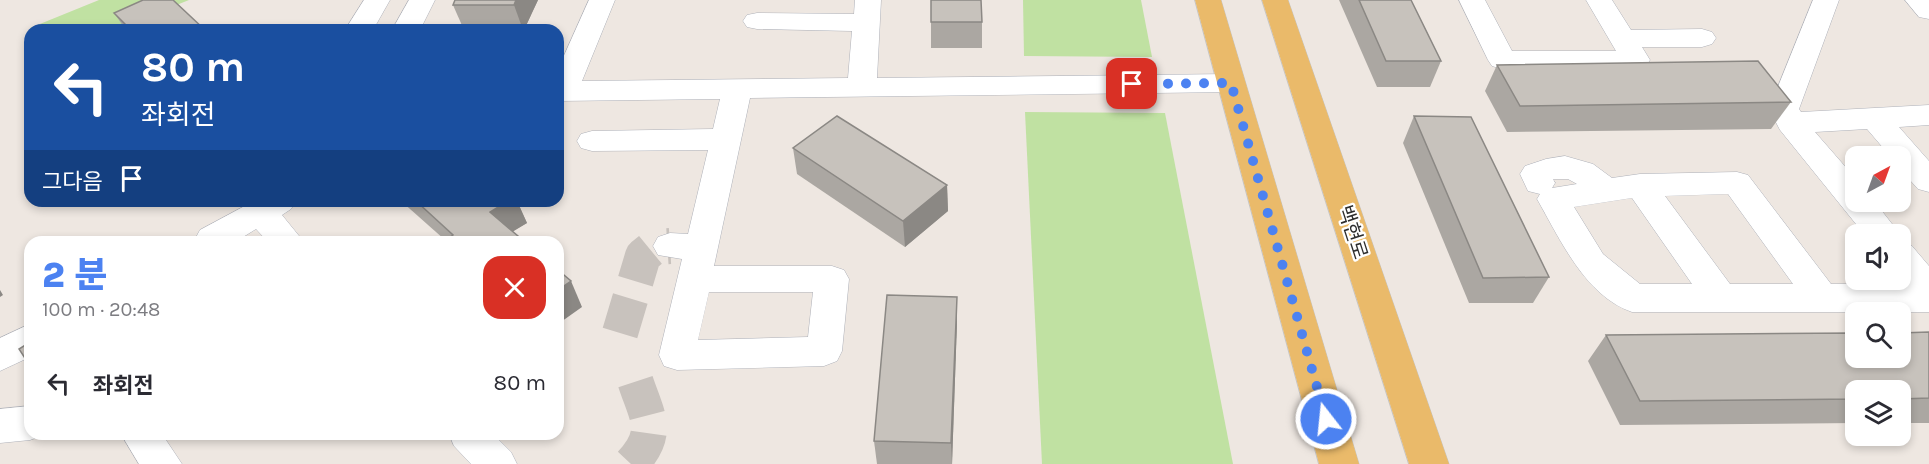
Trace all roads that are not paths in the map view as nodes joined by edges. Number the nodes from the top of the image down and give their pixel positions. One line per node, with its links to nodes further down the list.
1 (376, 0): 13 (lane)
2 (422, 0): 14 (lane)
3 (602, 0): 17 (lane)
4 (1208, 0): 18 (main road)
5 (1275, 0): 53 (main road, 백현로)
6 (1472, 0): 16 (lane)
7 (1599, 0): 16 (lane)
8 (1826, 0): 24 (lane)
9 (1918, 0): 11 (lane)
10 (867, 11): 12 (lane); 19 (lane)
11 (1929, 11)
12 (757, 21)
13 (362, 24)
14 (409, 24)
15 (1702, 38): 16 (lane)
16 (1623, 39)
17 (564, 82)
18 (1231, 83): 19 (lane); 52 (main road)
19 (862, 89): 20 (lane)
20 (737, 90): 21 (lane); 25 (lane)
21 (564, 91)
22 (1929, 116): 23 (lane)
23 (1875, 119): 24 (lane); 27 (lane)
24 (1791, 123): 30 (lane)
25 (726, 139): 26 (lane); 39 (lane)
26 (592, 141)
27 (1929, 182)
28 (1539, 183): 31 (lane)
29 (1640, 185): 31 (lane); 41 (lane); 42 (lane)
30 (1845, 188)
31 (1606, 191): 41 (lane)
32 (268, 207): 36 (lane)
33 (270, 207): 37 (lane)
34 (1865, 212): 35 (lane)
35 (1875, 224)
36 (217, 236)
37 (285, 236)
38 (1911, 268): 40 (lane)
39 (694, 279): 39 (lane)
40 (1929, 290)
41 (1721, 298): 42 (lane)
42 (1822, 298): 43 (lane)
43 (1929, 298)
44 (24, 342): 45 (lane)
45 (0, 356)
46 (24, 424): 47 (lane)
47 (0, 426)
48 (144, 440): 50 (lane)
49 (474, 440): 51 (lane)
50 (162, 464)
51 (497, 464)
52 (1339, 464)
53 (1429, 464)

